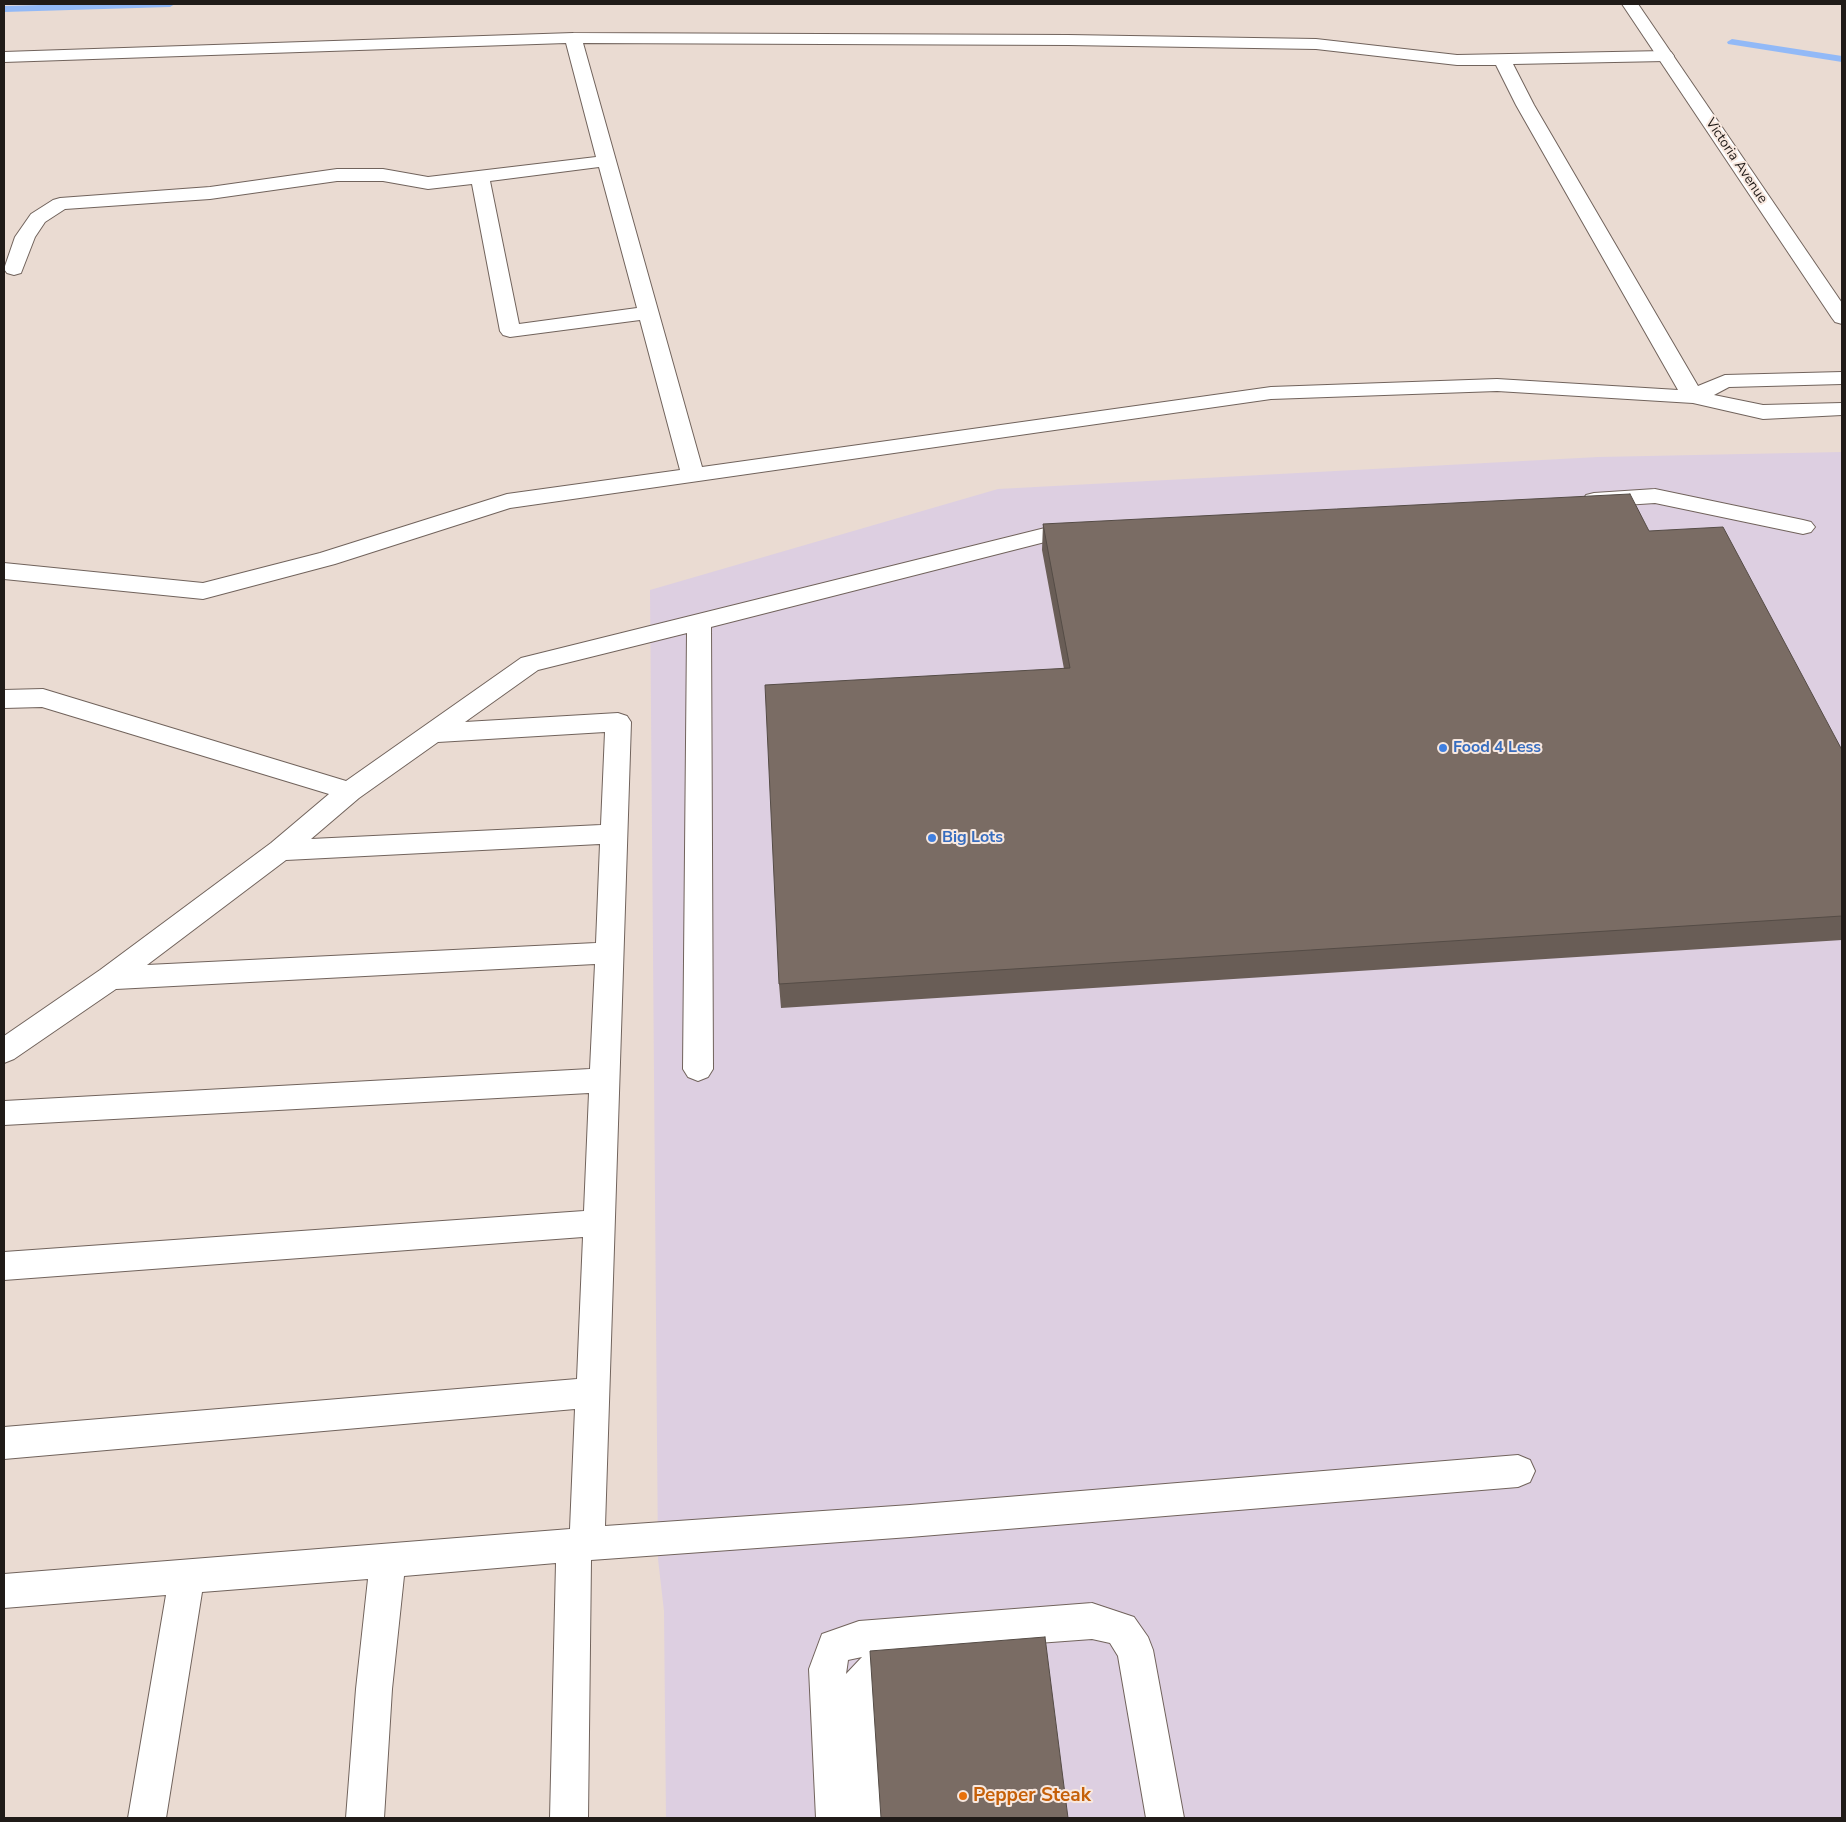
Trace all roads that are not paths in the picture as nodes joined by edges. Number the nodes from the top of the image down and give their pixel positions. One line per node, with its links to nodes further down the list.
1 (1630, 4): 3 (main road, Victoria Avenue)
2 (573, 38): 4 (main road); 5 (main road); 6 (main road)
3 (1666, 56): 5 (main road); 10 (main road, Victoria Avenue)
4 (4, 57)
5 (1502, 59): 12 (main road)
6 (606, 161): 7 (main road); 9 (main road)
7 (480, 177): 8 (main road); 9 (main road)
8 (14, 269)
9 (648, 313): 14 (main road)
10 (1842, 318)
11 (1842, 378): 12 (main road)
12 (1693, 397): 13 (main road); 14 (main road)
13 (1842, 409)
14 (693, 475): 18 (main road)
15 (1576, 501): 16 (main road)
16 (1803, 527)
17 (1104, 531): 19 (main road)
18 (4, 571)
19 (699, 622): 21 (main road); 28 (main road)
20 (4, 699): 22 (main road)
21 (433, 733): 22 (main road); 23 (main road)
22 (350, 791): 24 (main road)
23 (614, 834): 24 (main road); 25 (main road)
24 (280, 850): 26 (main road)
25 (609, 953): 26 (main road); 29 (main road)
26 (110, 978): 27 (main road)
27 (4, 1051)
28 (698, 1069)
29 (604, 1080): 30 (main road); 31 (main road)
30 (4, 1114)
31 (599, 1223): 32 (main road); 33 (main road)
32 (4, 1266)
33 (592, 1393): 34 (main road); 36 (main road)
34 (4, 1443)
35 (1518, 1471): 36 (main road)
36 (581, 1544): 37 (main road); 43 (main road)
37 (388, 1559): 38 (main road); 42 (main road)
38 (187, 1576): 39 (main road); 41 (main road)
39 (4, 1591)
40 (1004, 1661): 45 (main road)
41 (147, 1818)
42 (365, 1818)
43 (569, 1818)
44 (835, 1818): 46 (main road)
45 (863, 1818)
46 (1164, 1818)

